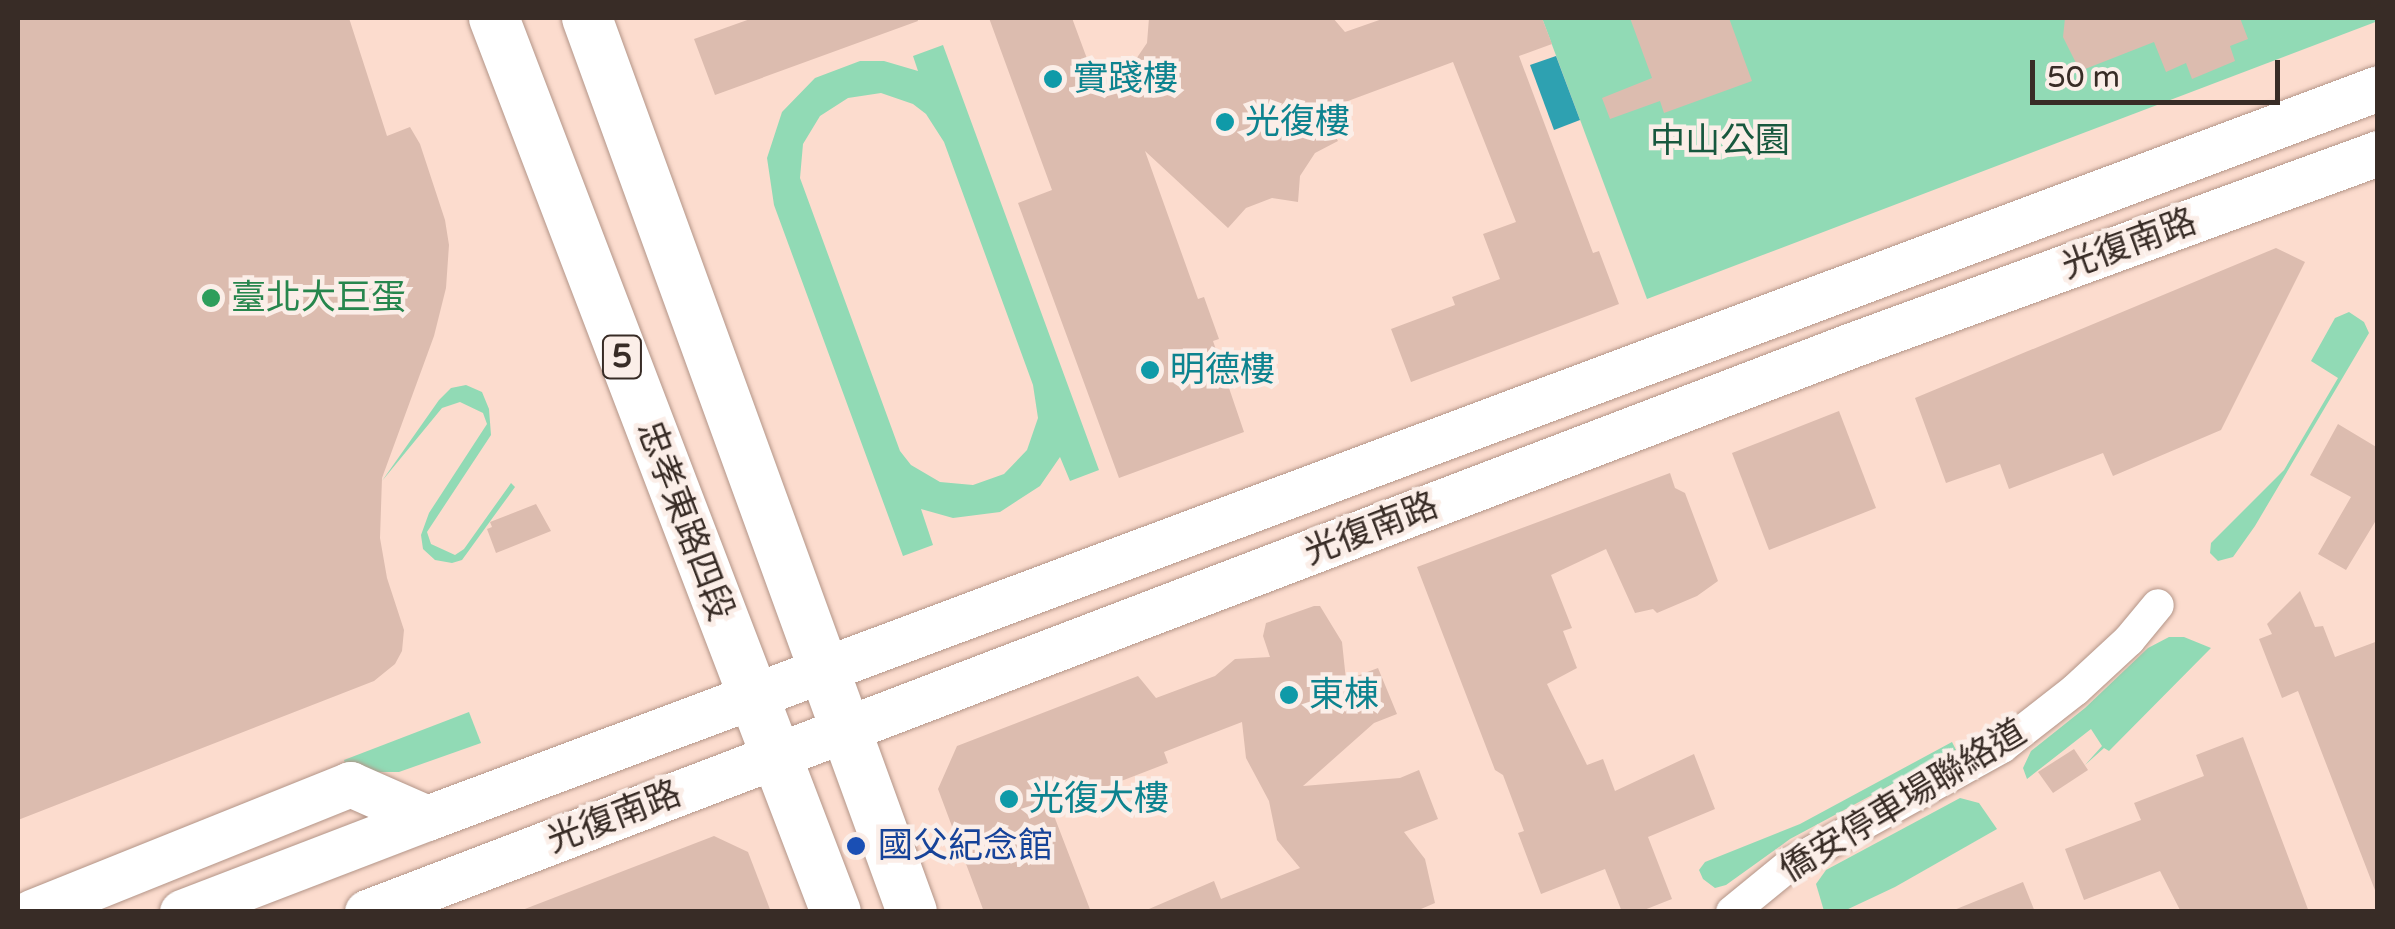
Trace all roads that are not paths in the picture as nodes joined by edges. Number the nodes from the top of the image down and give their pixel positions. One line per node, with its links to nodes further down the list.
1 (494, 18): 7 (main road, 忠孝東路四段 / 5)
2 (587, 18): 6 (main road, 5)
3 (2378, 88): 6 (main road, 光復南路)
4 (2378, 153): 8 (main road, 光復南路)
5 (2158, 605): 16 (street, 僑安停車場聯絡道)
6 (822, 672): 7 (main road, 光復南路); 8 (main road, 5)
7 (752, 696): 9 (main road, 忠孝東路四段 / 5); 10 (main road, 光復南路)
8 (844, 730): 9 (main road, 光復南路); 15 (main road, 5)
9 (775, 756): 13 (main road, 光復南路); 14 (main road, 忠孝東路四段 / 5)
10 (427, 818): 11 (main road); 12 (main road, 光復南路)
11 (32, 912)
12 (182, 912)
13 (367, 912)
14 (836, 912)
15 (912, 912)
16 (1732, 912)

